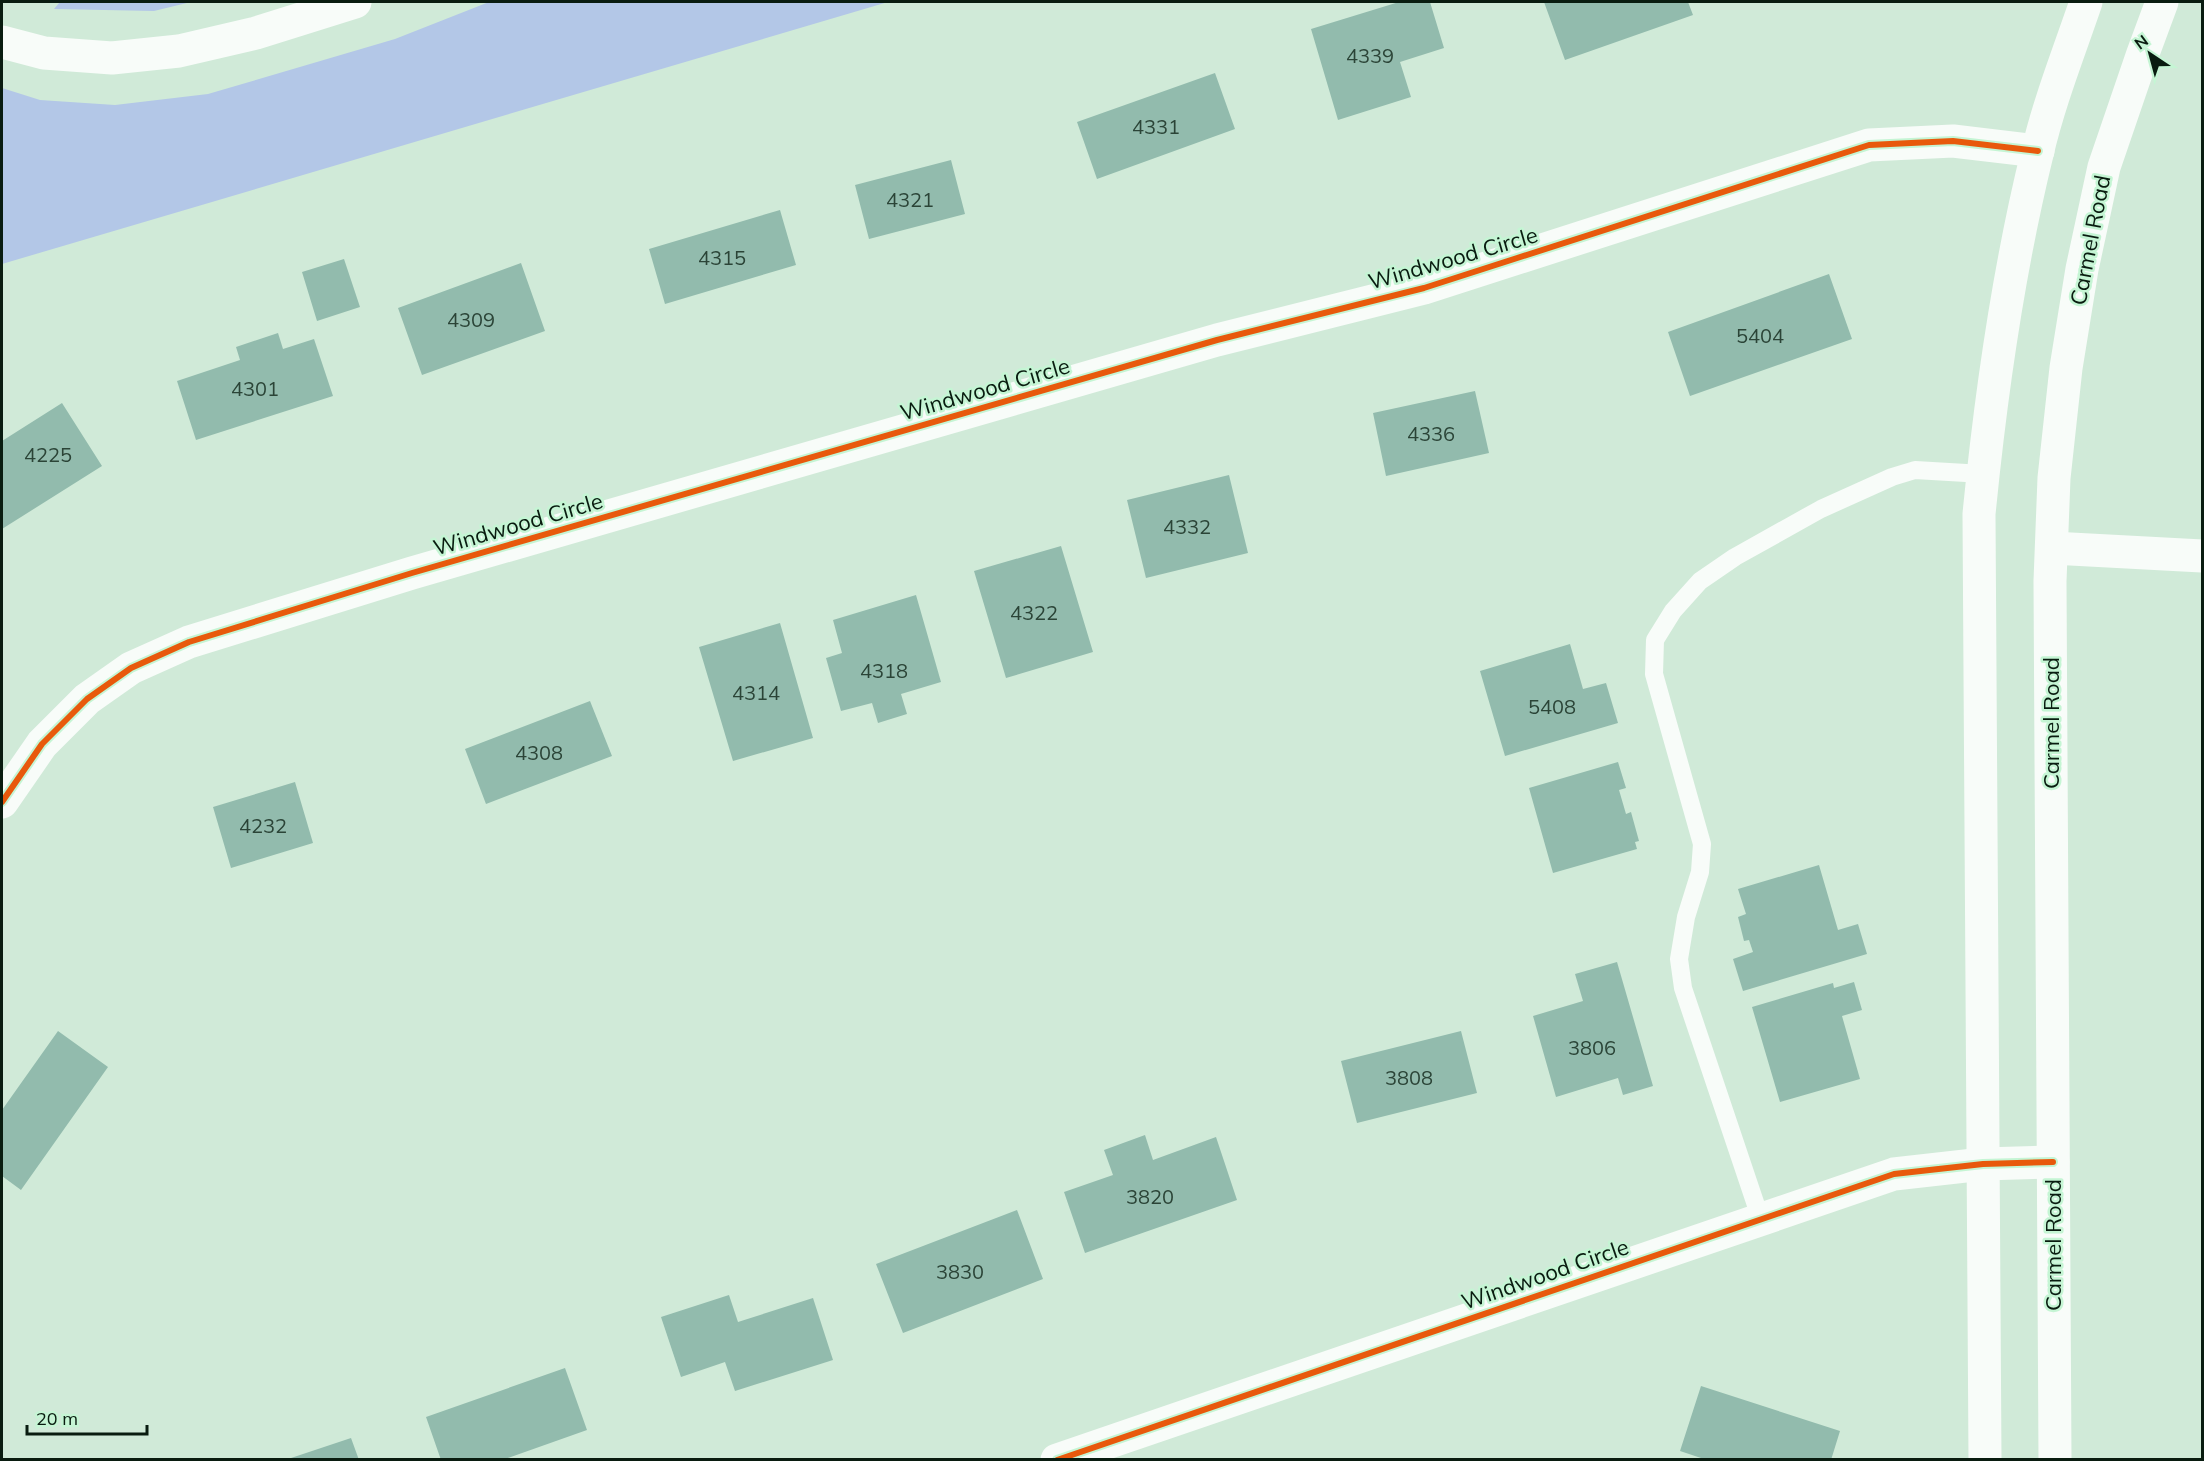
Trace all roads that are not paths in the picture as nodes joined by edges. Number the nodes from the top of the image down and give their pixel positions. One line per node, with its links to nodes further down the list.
1 (355, 2): 4 (street)
2 (2086, 2): 5 (street)
3 (2163, 2): 7 (street, Carmel Road)
4 (2, 42)
5 (2038, 151): 6 (street); 9 (street, Windwood Circle)
6 (1983, 474): 11 (street); 12 (lane)
7 (2052, 548): 8 (street); 10 (street, Carmel Road)
8 (2202, 556)
9 (2, 802)
10 (2053, 1162): 11 (street, Windwood Circle); 15 (street, Carmel Road)
11 (1983, 1164): 12 (street, Windwood Circle); 14 (street)
12 (1761, 1220): 13 (street, Windwood Circle)
13 (1057, 1460)
14 (1984, 1460)
15 (2055, 1460)

